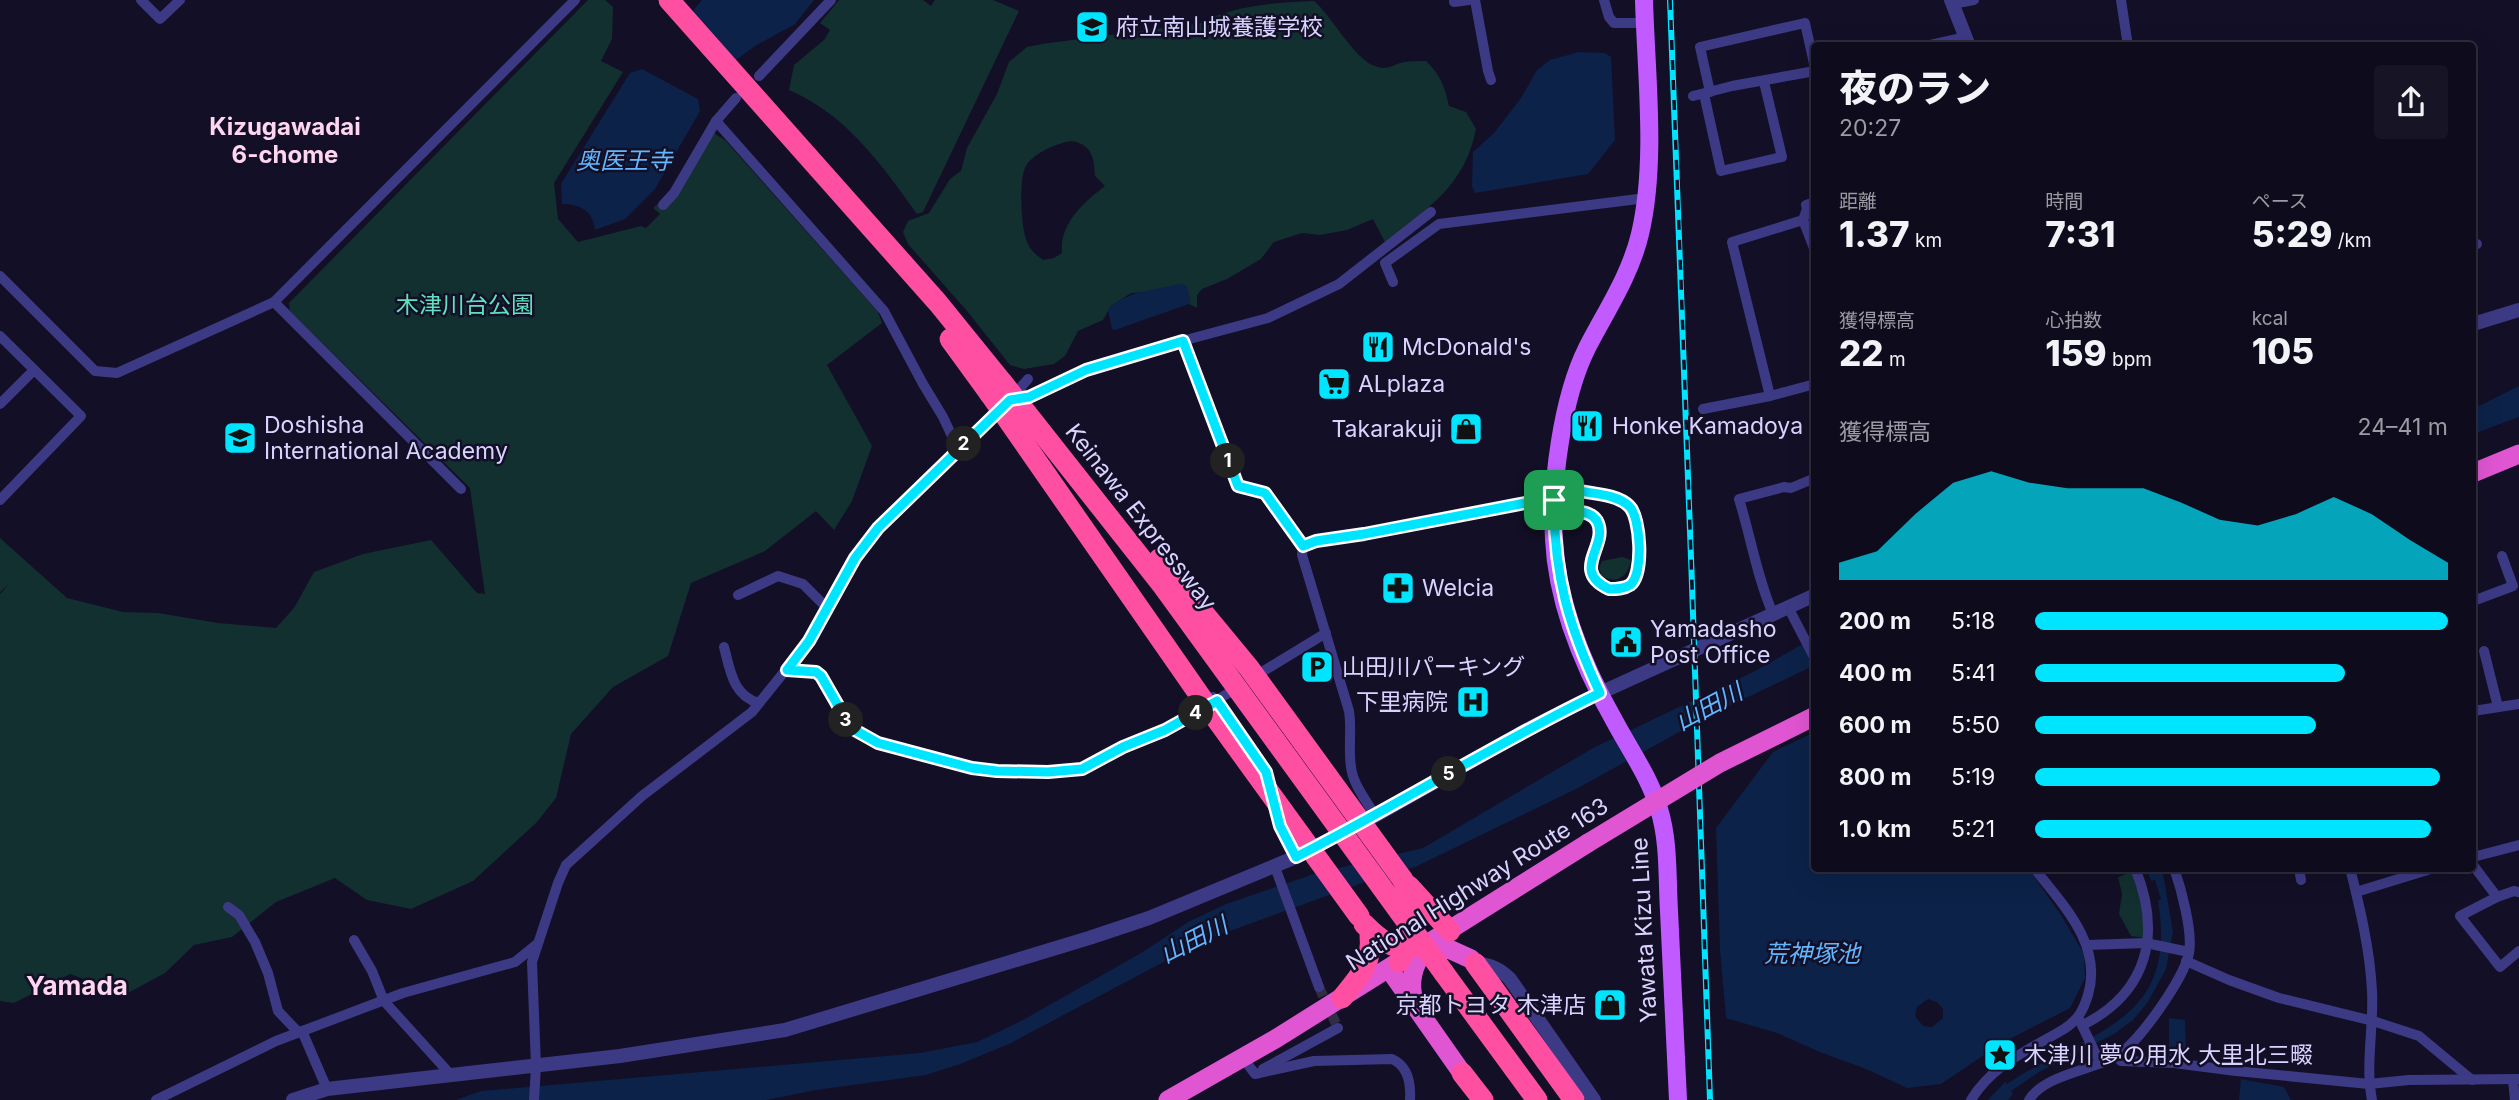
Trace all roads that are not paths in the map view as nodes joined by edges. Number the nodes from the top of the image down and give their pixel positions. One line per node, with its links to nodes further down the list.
1 (141, 0): 2 (street)
2 (180, 0)
3 (575, 0): 32 (street)
4 (831, 0): 21 (street)
5 (1454, 0): 6 (street)
6 (1469, 0)
7 (1475, 0): 19 (street)
8 (1604, 0): 14 (street)
9 (1644, 0): 14 (main road, Yawata Kizu Line)
10 (1974, 0): 12 (street)
11 (2121, 0): 16 (street)
12 (1952, 2): 15 (street)
13 (671, 5): 21 (highway)
14 (1644, 23): 24 (main road, Yawata Kizu Line)
15 (1967, 41)
16 (2127, 42)
17 (1811, 51): 22 (street)
18 (1811, 70): 20 (street)
19 (1491, 80)
20 (1765, 82): 22 (street); 22 (street)
21 (746, 86): 23 (street); 41 (highway)
22 (1702, 94)
23 (716, 121): 26 (street); 45 (street)
24 (1646, 198): 31 (street); 51 (main road, Yawata Kizu Line)
25 (1811, 203): 28 (street)
26 (663, 205)
27 (1431, 212): 36 (street)
28 (1803, 220): 29 (street); 40 (street)
29 (1811, 241)
30 (0, 276): 32 (street)
31 (1393, 282)
32 (274, 302): 49 (street)
33 (2519, 310): 34 (street)
34 (2476, 323)
35 (0, 336): 37 (street)
36 (1183, 341): 41 (street); 52 (street)
37 (34, 370): 42 (street); 50 (street)
38 (1028, 379): 41 (street)
39 (1811, 385): 40 (street)
40 (1770, 396): 43 (street)
41 (1007, 397): 44 (street); 88 (highway, bridge); 91 (highway, bridge); 119 (highway, Keinawa Expressway, bridge)
42 (0, 404)
43 (1703, 409)
44 (995, 417): 45 (street); 66 (street)
45 (958, 449): 57 (street)
46 (2519, 454): 47 (highway)
47 (2476, 473)
48 (1811, 480): 59 (street)
49 (461, 489)
50 (0, 500)
51 (1554, 500): 51 (street); 52 (street); 65 (main road, Yawata Kizu Line)
52 (1303, 546): 60 (street)
53 (2502, 556): 56 (street)
54 (738, 595): 57 (street)
55 (1811, 598): 58 (street)
56 (2476, 600)
57 (828, 609): 64 (street)
58 (1790, 611): 59 (street); 62 (street)
59 (1773, 614): 65 (street)
60 (1326, 633): 66 (street); 72 (street)
61 (724, 647): 67 (street)
62 (1811, 651)
63 (2484, 651): 69 (street)
64 (787, 670): 66 (street); 67 (street)
65 (1600, 693): 72 (street); 129 (main road, Yawata Kizu Line)
66 (1217, 701): 75 (street)
67 (759, 703): 95 (street)
68 (2519, 704): 69 (street)
69 (2498, 707): 70 (street)
70 (2476, 711)
71 (1811, 718): 90 (highway, National Highway Route 163, bridge)
72 (1376, 816): 75 (street)
73 (2519, 845): 74 (street)
74 (2476, 856)
75 (1296, 857): 77 (street)
76 (2476, 869): 87 (street)
77 (1277, 872): 101 (street); 112 (street)
78 (2037, 872): 96 (street)
79 (2136, 872): 94 (street)
80 (2176, 872): 99 (street)
81 (2300, 872): 84 (street)
82 (2351, 872): 85 (street)
83 (2420, 872): 85 (street)
84 (2301, 880)
85 (2356, 891): 105 (street)
86 (2519, 892): 87 (street)
87 (2497, 897): 97 (street)
88 (1418, 905): 92 (highway); 98 (highway)
89 (228, 907): 108 (street)
90 (1486, 908): 92 (highway, National Highway Route 163); 100 (highway)
91 (1364, 925): 98 (highway); 102 (highway)
92 (1450, 931): 98 (highway, National Highway Route 163); 100 (highway)
93 (354, 940): 103 (street)
94 (2149, 944): 96 (street); 99 (street); 106 (street)
95 (536, 945): 103 (street); 112 (street)
96 (2087, 945): 106 (street)
97 (2519, 951)
98 (1410, 955): 100 (highway); 102 (highway, National Highway Route 163); 104 (highway); 104 (highway)
99 (2186, 955): 105 (street); 109 (street)
100 (1473, 961): 127 (highway); 128 (street)
101 (1319, 987)
102 (1346, 996): 104 (highway); 111 (highway, National Highway Route 163)
103 (384, 1001): 108 (street); 114 (street)
104 (1415, 1005): 113 (highway)
105 (2373, 1021): 116 (street); 117 (street)
106 (2082, 1024): 110 (street); 130 (street)
107 (1338, 1028): 111 (street)
108 (300, 1032): 118 (street); 120 (street)
109 (2117, 1057): 110 (street); 117 (street)
110 (2099, 1059): 131 (street)
111 (1249, 1066): 123 (highway, National Highway Route 163); 124 (street)
112 (536, 1072): 114 (street); 122 (street)
113 (1462, 1073): 125 (street); 126 (highway)
114 (451, 1075): 118 (street)
115 (2516, 1079): 116 (street); 133 (street)
116 (2472, 1080): 117 (street)
117 (2369, 1084): 132 (street)
118 (327, 1089): 121 (street)
119 (1531, 1094)
120 (156, 1100)
121 (293, 1100)
122 (534, 1100)
123 (1168, 1100)
124 (1410, 1100)
125 (1466, 1100)
126 (1483, 1100)
127 (1574, 1100)
128 (1594, 1100)
129 (1678, 1100)
130 (1971, 1100)
131 (2029, 1100)
132 (2372, 1100)
133 (2515, 1100)

